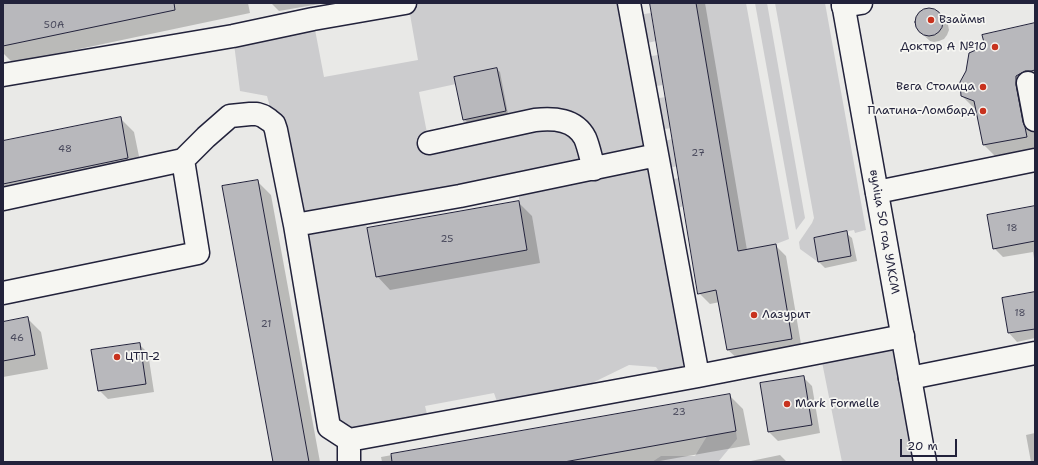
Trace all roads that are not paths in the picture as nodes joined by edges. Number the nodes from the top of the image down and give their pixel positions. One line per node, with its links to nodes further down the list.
1 (405, 3): 4 (main road)
2 (628, 3): 8 (main road)
3 (849, 4): 12 (main road, вуліца 50 год УЛКСМ)
4 (3, 75)
5 (1028, 83): 6 (main road)
6 (1035, 120)
7 (429, 144): 11 (main road)
8 (657, 156): 11 (main road); 18 (main road)
9 (183, 160): 13 (main road); 14 (main road); 15 (main road)
10 (1035, 160): 12 (main road)
11 (594, 169): 14 (main road)
12 (877, 192): 16 (main road, вуліца 50 год УЛКСМ)
13 (3, 199)
14 (295, 225): 20 (main road)
15 (3, 293)
16 (903, 336): 18 (main road); 19 (main road, вуліца 50 год УЛКСМ)
17 (1035, 354): 19 (main road)
18 (698, 376): 20 (main road)
19 (910, 378): 22 (main road, вуліца 50 год УЛКСМ)
20 (349, 440): 21 (main road)
21 (349, 462)
22 (925, 462)

